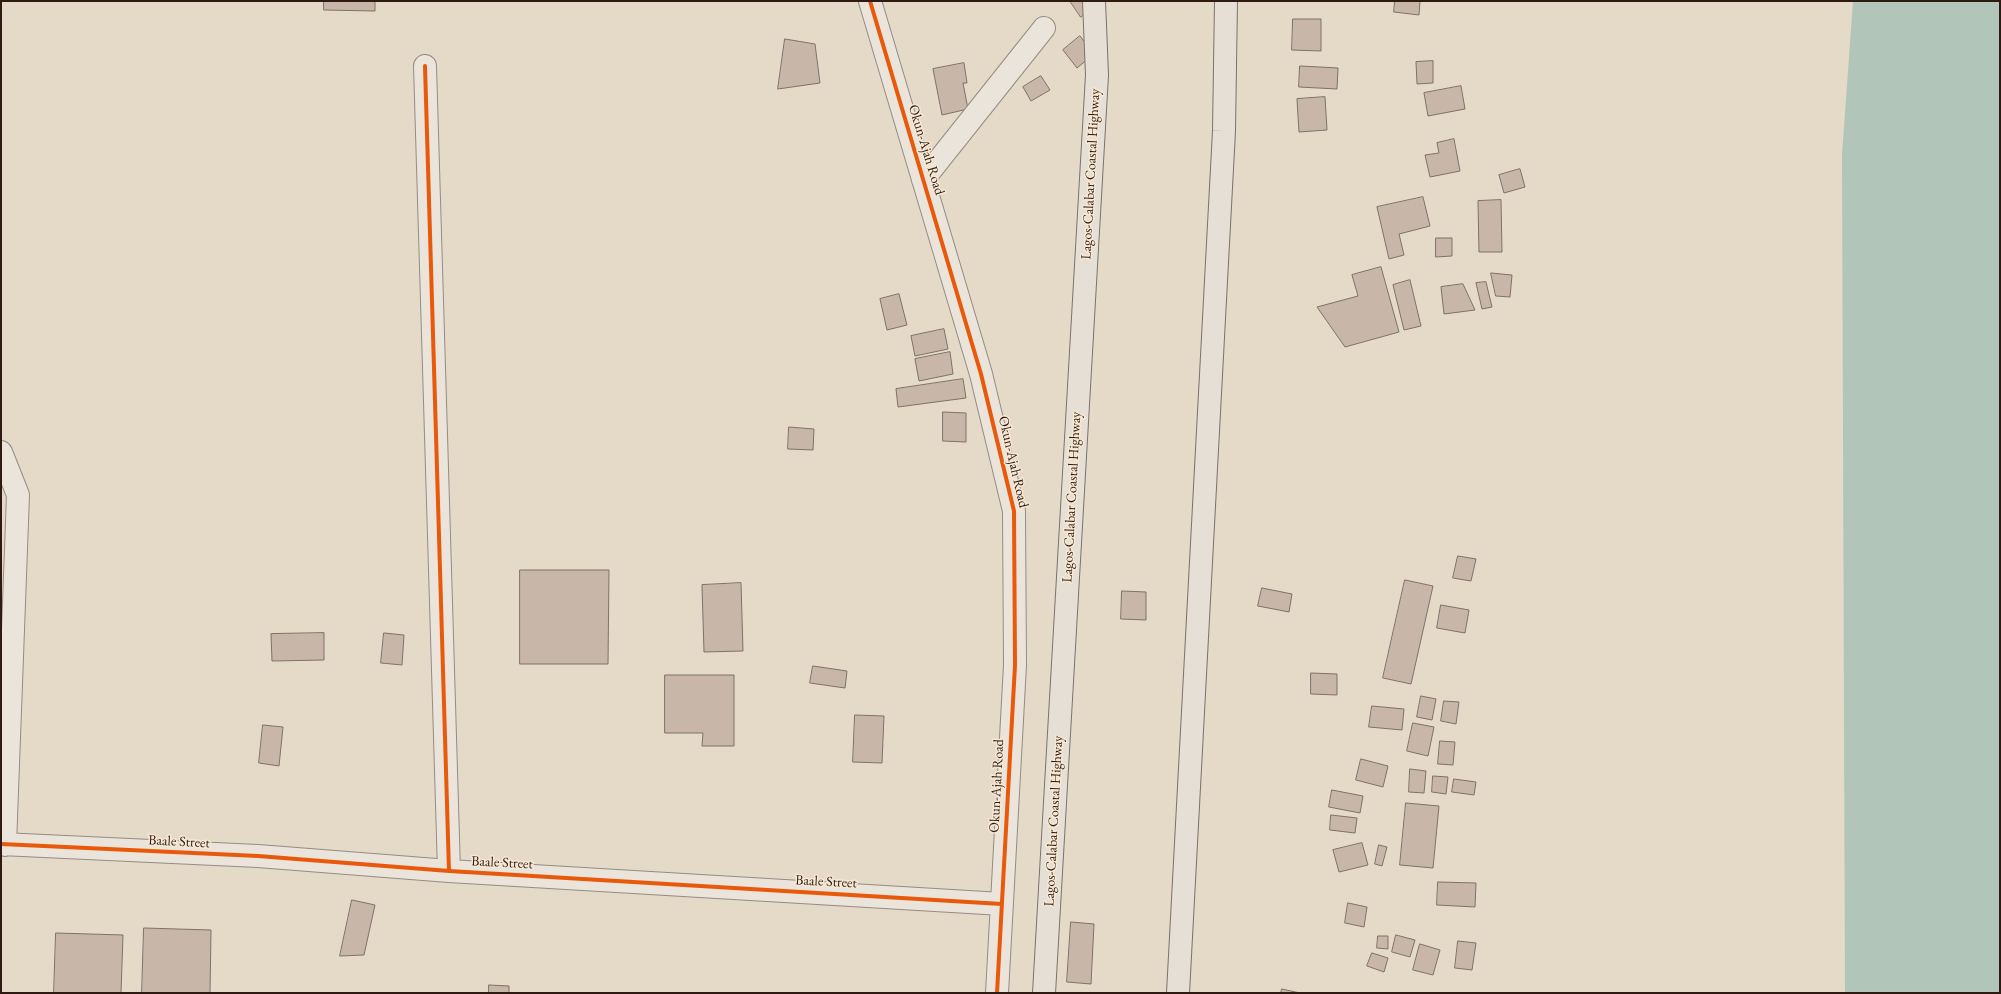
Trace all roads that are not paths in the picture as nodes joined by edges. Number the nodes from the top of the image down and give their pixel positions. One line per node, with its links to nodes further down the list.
1 (870, 1): 6 (street, Okun-Ajah Road)
2 (1094, 1): 12 (highway, Lagos-Calabar Coastal Highway)
3 (1226, 1): 13 (highway)
4 (1044, 28): 6 (street)
5 (425, 66): 9 (street)
6 (923, 180): 10 (street, Okun-Ajah Road)
7 (1, 452): 8 (street)
8 (3, 845): 9 (street, Baale Street)
9 (449, 871): 10 (street, Baale Street)
10 (1002, 904): 11 (street, Okun-Ajah Road)
11 (997, 993)
12 (1044, 993)
13 (1178, 993)

